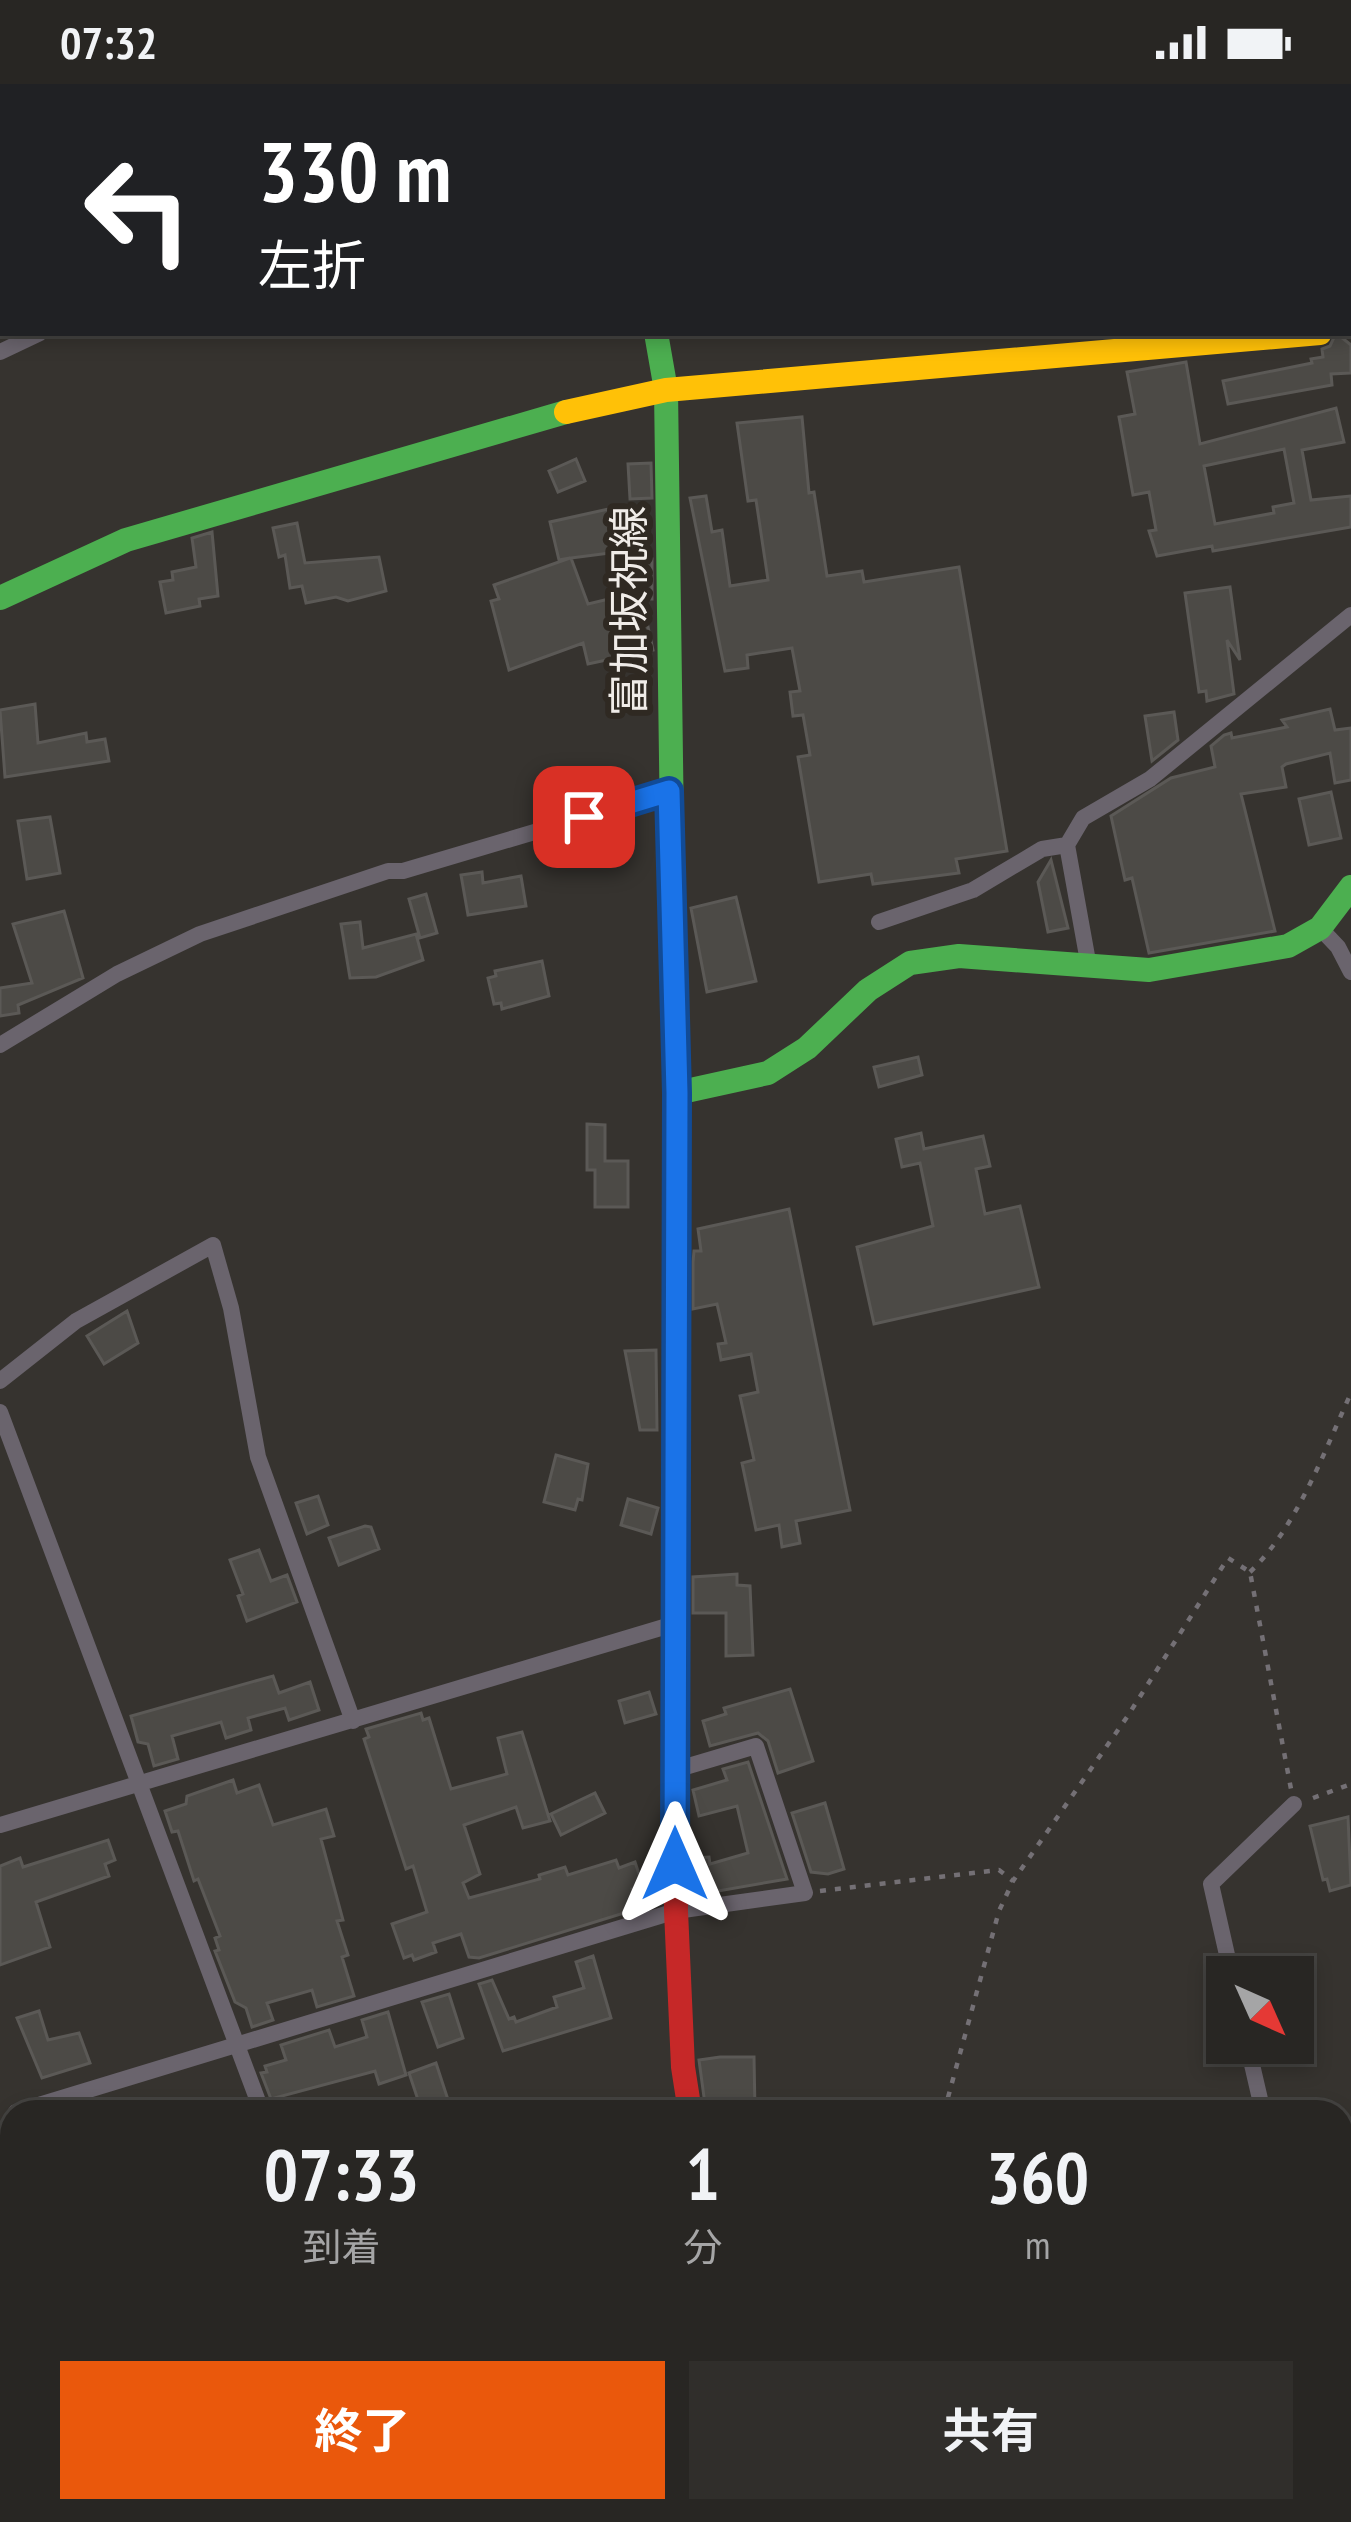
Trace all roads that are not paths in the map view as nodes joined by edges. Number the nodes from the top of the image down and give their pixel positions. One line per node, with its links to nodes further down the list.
1 (34, 336): 4 (street)
2 (657, 336): 5 (street, 富加坂祝線)
3 (1286, 336): 5 (street)
4 (0, 352)
5 (666, 390): 6 (street); 8 (street, 富加坂祝線)
6 (0, 598)
7 (1351, 615): 9 (street)
8 (669, 791): 15 (street); 16 (street, 富加坂祝線)
9 (1067, 845): 11 (street); 13 (street)
10 (1351, 887): 12 (street)
11 (879, 922)
12 (1320, 928): 13 (street); 14 (street)
13 (1089, 967): 16 (street)
14 (1351, 972)
15 (0, 1045)
16 (677, 1093): 19 (street, 富加坂祝線)
17 (0, 1381): 20 (street)
18 (0, 1412): 22 (street)
19 (674, 1624): 20 (street); 21 (street, 富加坂祝線)
20 (353, 1720): 22 (street)
21 (675, 1770): 25 (street, 富加坂祝線); 25 (street)
22 (142, 1784): 24 (street); 27 (street)
23 (1294, 1804): 26 (street)
24 (0, 1825)
25 (676, 1912): 27 (street); 31 (street, 富加坂祝線)
26 (1227, 1956)
27 (235, 2044): 29 (street); 30 (street)
28 (1252, 2064): 32 (street)
29 (56, 2100)
30 (257, 2100)
31 (688, 2100)
32 (1259, 2100)

